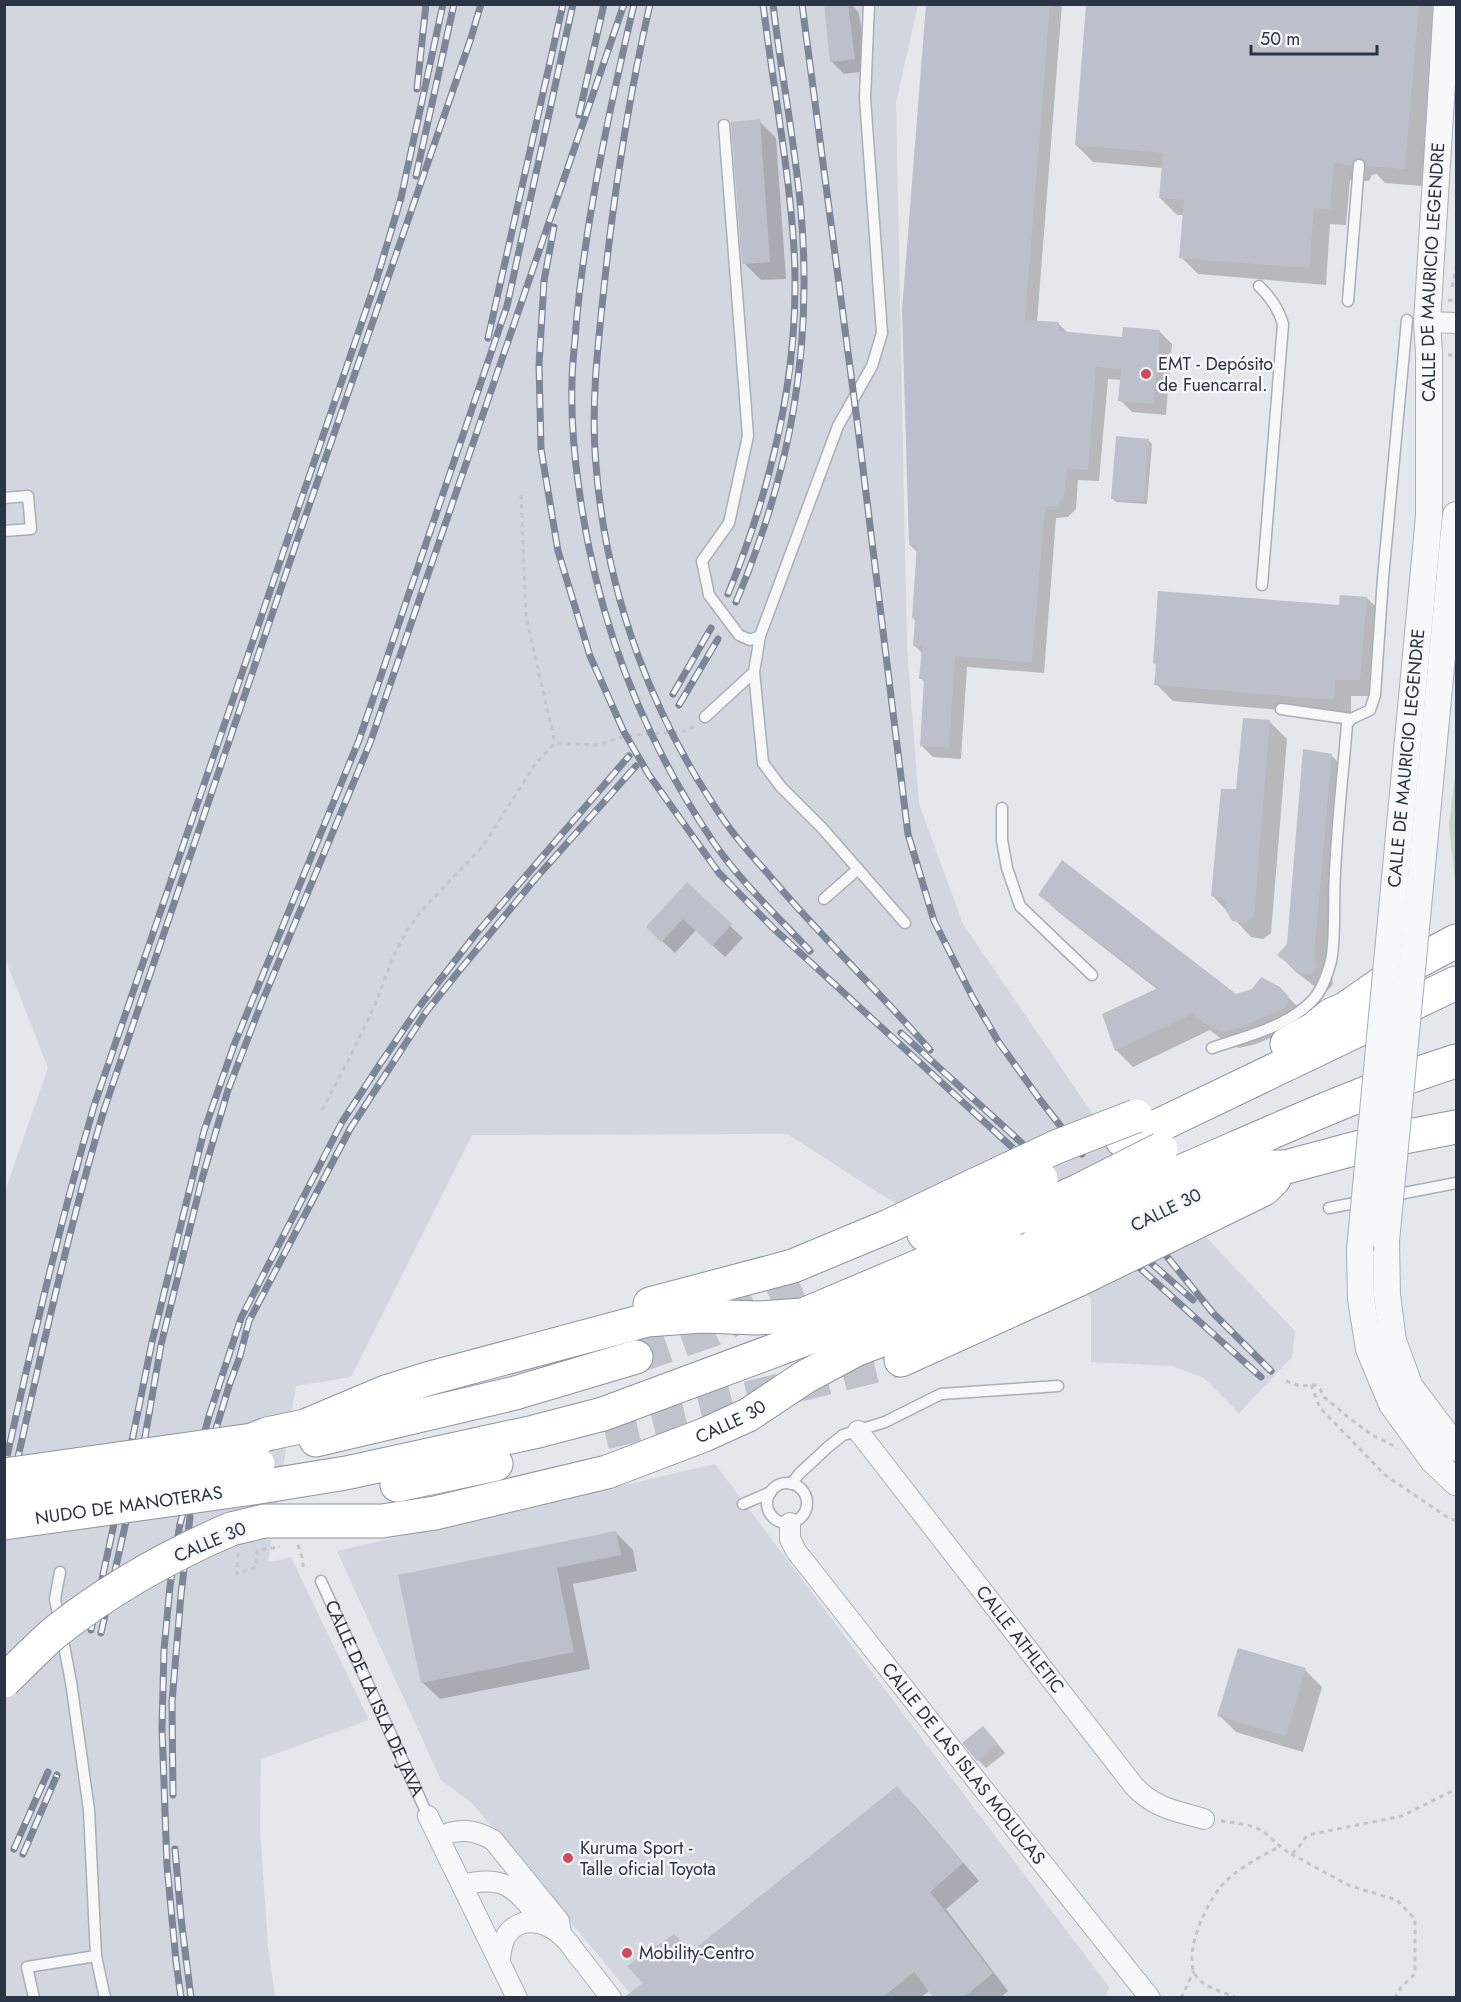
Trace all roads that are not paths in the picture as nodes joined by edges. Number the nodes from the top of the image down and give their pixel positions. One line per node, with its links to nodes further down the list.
1 (869, 4): 13 (lane)
2 (1447, 4): 7 (street, CALLE DE MAURICIO LEGENDRE)
3 (724, 125): 13 (lane, bridge)
4 (1359, 165): 6 (lane)
5 (1259, 286): 12 (lane)
6 (1348, 301)
7 (1417, 321): 8 (street); 17 (lane); 45 (street, CALLE DE MAURICIO LEGENDRE, bridge)
8 (1456, 323)
9 (4, 498): 11 (lane)
10 (1456, 515): 41 (street, CALLE DE MAURICIO LEGENDRE, bridge)
11 (4, 531)
12 (1262, 585)
13 (760, 636): 14 (lane)
14 (754, 672): 16 (lane); 19 (lane)
15 (1281, 709): 17 (lane)
16 (705, 717)
17 (1351, 719): 26 (lane)
18 (1002, 808): 23 (lane)
19 (858, 869): 20 (lane); 21 (lane)
20 (824, 899)
21 (905, 923)
22 (1456, 941): 29 (highway)
23 (1092, 975)
24 (1456, 983): 29 (highway)
25 (1456, 1006): 29 (highway)
26 (1212, 1048)
27 (1456, 1061): 29 (highway)
28 (1456, 1126): 29 (highway)
29 (1165, 1158): 31 (highway, bridge); 31 (highway, bridge); 33 (highway, bridge); 33 (highway, bridge)
30 (1456, 1183): 32 (lane)
31 (995, 1201): 34 (highway); 38 (highway)
32 (1329, 1209)
33 (1057, 1259): 36 (highway); 44 (highway); 44 (highway, CALLE 30)
34 (804, 1300): 38 (highway, CALLE 30); 44 (highway)
35 (636, 1357): 44 (highway)
36 (901, 1360)
37 (1058, 1386): 39 (lane)
38 (398, 1388): 44 (highway, CALLE 30)
39 (858, 1431): 47 (lane); 59 (street, CALLE ATHLETIC)
40 (604, 1433): 44 (highway)
41 (1456, 1448)
42 (4, 1466): 44 (highway, CALLE 30)
43 (4, 1475): 44 (highway, bridge)
44 (256, 1482): 46 (highway); 48 (highway); 50 (highway, bridge); 52 (highway, NUDO DE MANOTERAS, bridge); 54 (highway); 57 (highway, CALLE 30, bridge)
45 (1456, 1482)
46 (4, 1483)
47 (791, 1484): 49 (lane); 53 (lane)
48 (4, 1492)
49 (771, 1492): 51 (lane); 53 (lane)
50 (4, 1498)
51 (743, 1504)
52 (4, 1523)
53 (790, 1523): 69 (street, CALLE DE LAS ISLAS MOLUCAS)
54 (4, 1540)
55 (60, 1572): 63 (lane)
56 (321, 1581): 58 (lane, CALLE DE LA ISLA DE JAVA)
57 (4, 1681)
58 (428, 1816): 60 (street)
59 (1204, 1819)
60 (439, 1837): 61 (street); 62 (street)
61 (462, 1884): 62 (street); 64 (street)
62 (553, 1930): 64 (street); 68 (street)
63 (96, 1956): 65 (lane); 66 (lane)
64 (500, 1960): 67 (street)
65 (34, 1998)
66 (105, 1998)
67 (517, 1998)
68 (611, 1998)
69 (1150, 1998)

